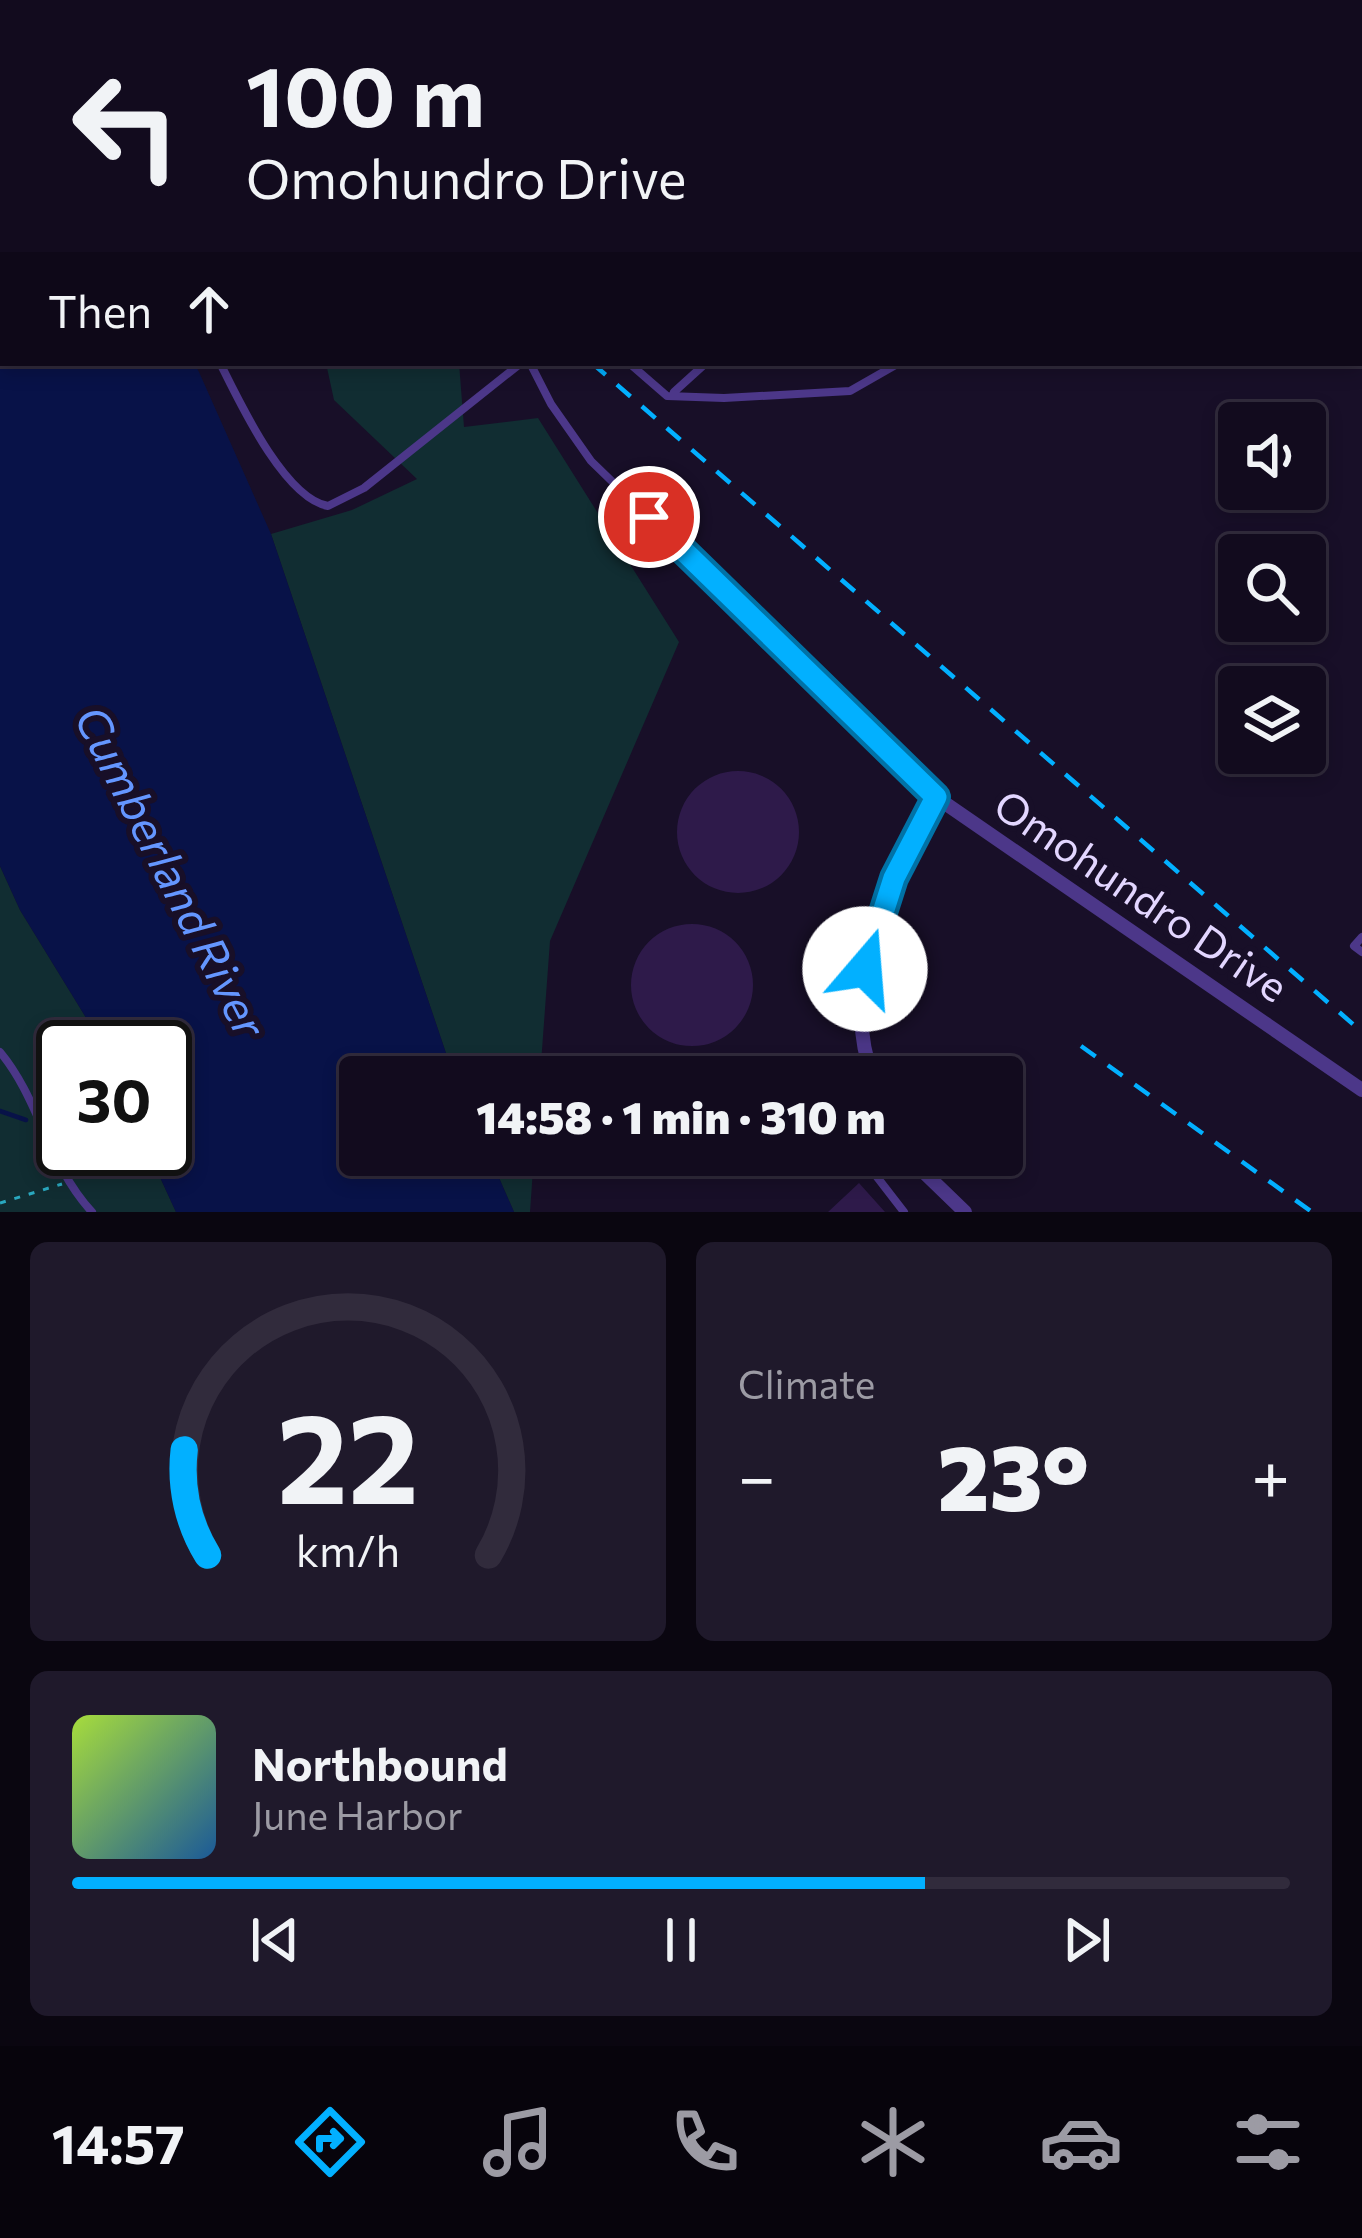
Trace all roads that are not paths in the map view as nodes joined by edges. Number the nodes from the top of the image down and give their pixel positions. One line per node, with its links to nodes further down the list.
1 (222, 366): 2 (lane)
2 (517, 366)
3 (532, 366): 8 (lane)
4 (632, 366): 7 (lane)
5 (704, 366): 7 (lane)
6 (894, 366): 7 (lane)
7 (668, 396)
8 (890, 751): 9 (street, Omohundro Drive)
9 (936, 797): 13 (street); 14 (street, Omohundro Drive)
10 (1362, 937): 11 (lane)
11 (1362, 952)
12 (0, 1052): 17 (lane)
13 (865, 1056)
14 (1362, 1090)
15 (876, 1176): 18 (lane)
16 (927, 1176): 19 (street)
17 (92, 1212)
18 (904, 1212)
19 (964, 1212)

